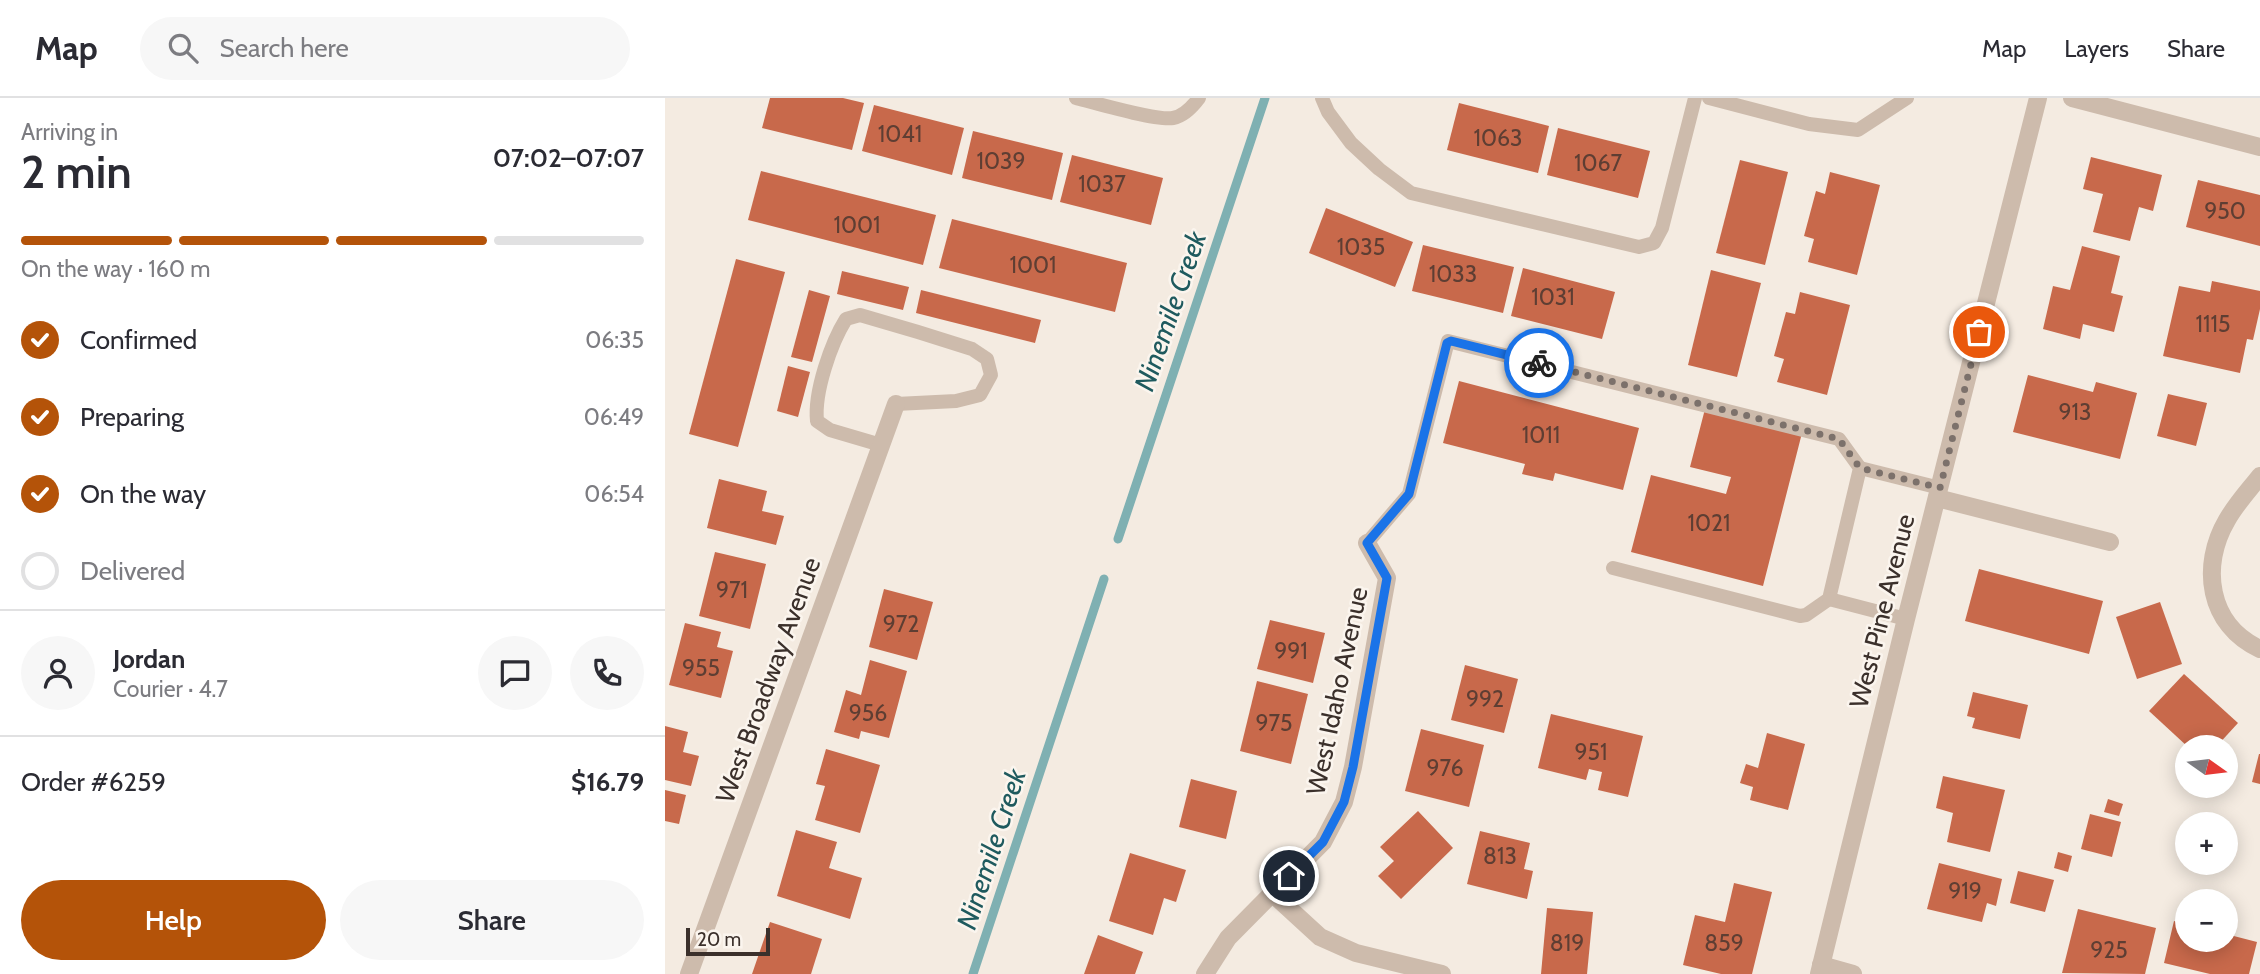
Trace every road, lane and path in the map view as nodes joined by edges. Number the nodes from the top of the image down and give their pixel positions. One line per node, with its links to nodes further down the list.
1 (1076, 98): 2 (lane)
2 (1199, 98)
3 (1322, 98): 4 (lane)
4 (1695, 98)
5 (1710, 98): 6 (lane)
6 (1907, 98)
7 (2038, 98): 14 (street, West Pine Avenue)
8 (2072, 98): 9 (street)
9 (2260, 146)
10 (897, 404): 11 (street, West Broadway Avenue); 11 (lane)
11 (881, 445): 23 (street, West Broadway Avenue)
12 (1860, 468): 14 (lane); 16 (lane); 18 (lane)
13 (2260, 476): 20 (street)
14 (1939, 493): 15 (street); 19 (street, West Pine Avenue)
15 (2110, 541)
16 (1367, 543): 21 (street, West Idaho Avenue)
17 (1613, 568): 18 (lane)
18 (1829, 599): 19 (lane)
19 (1906, 618): 22 (street, West Pine Avenue)
20 (2260, 649)
21 (1272, 893): 24 (street, West Idaho Avenue); 25 (street)
22 (1820, 970): 26 (street)
23 (688, 974)
24 (1205, 974)
25 (1442, 974)
26 (1853, 974)

